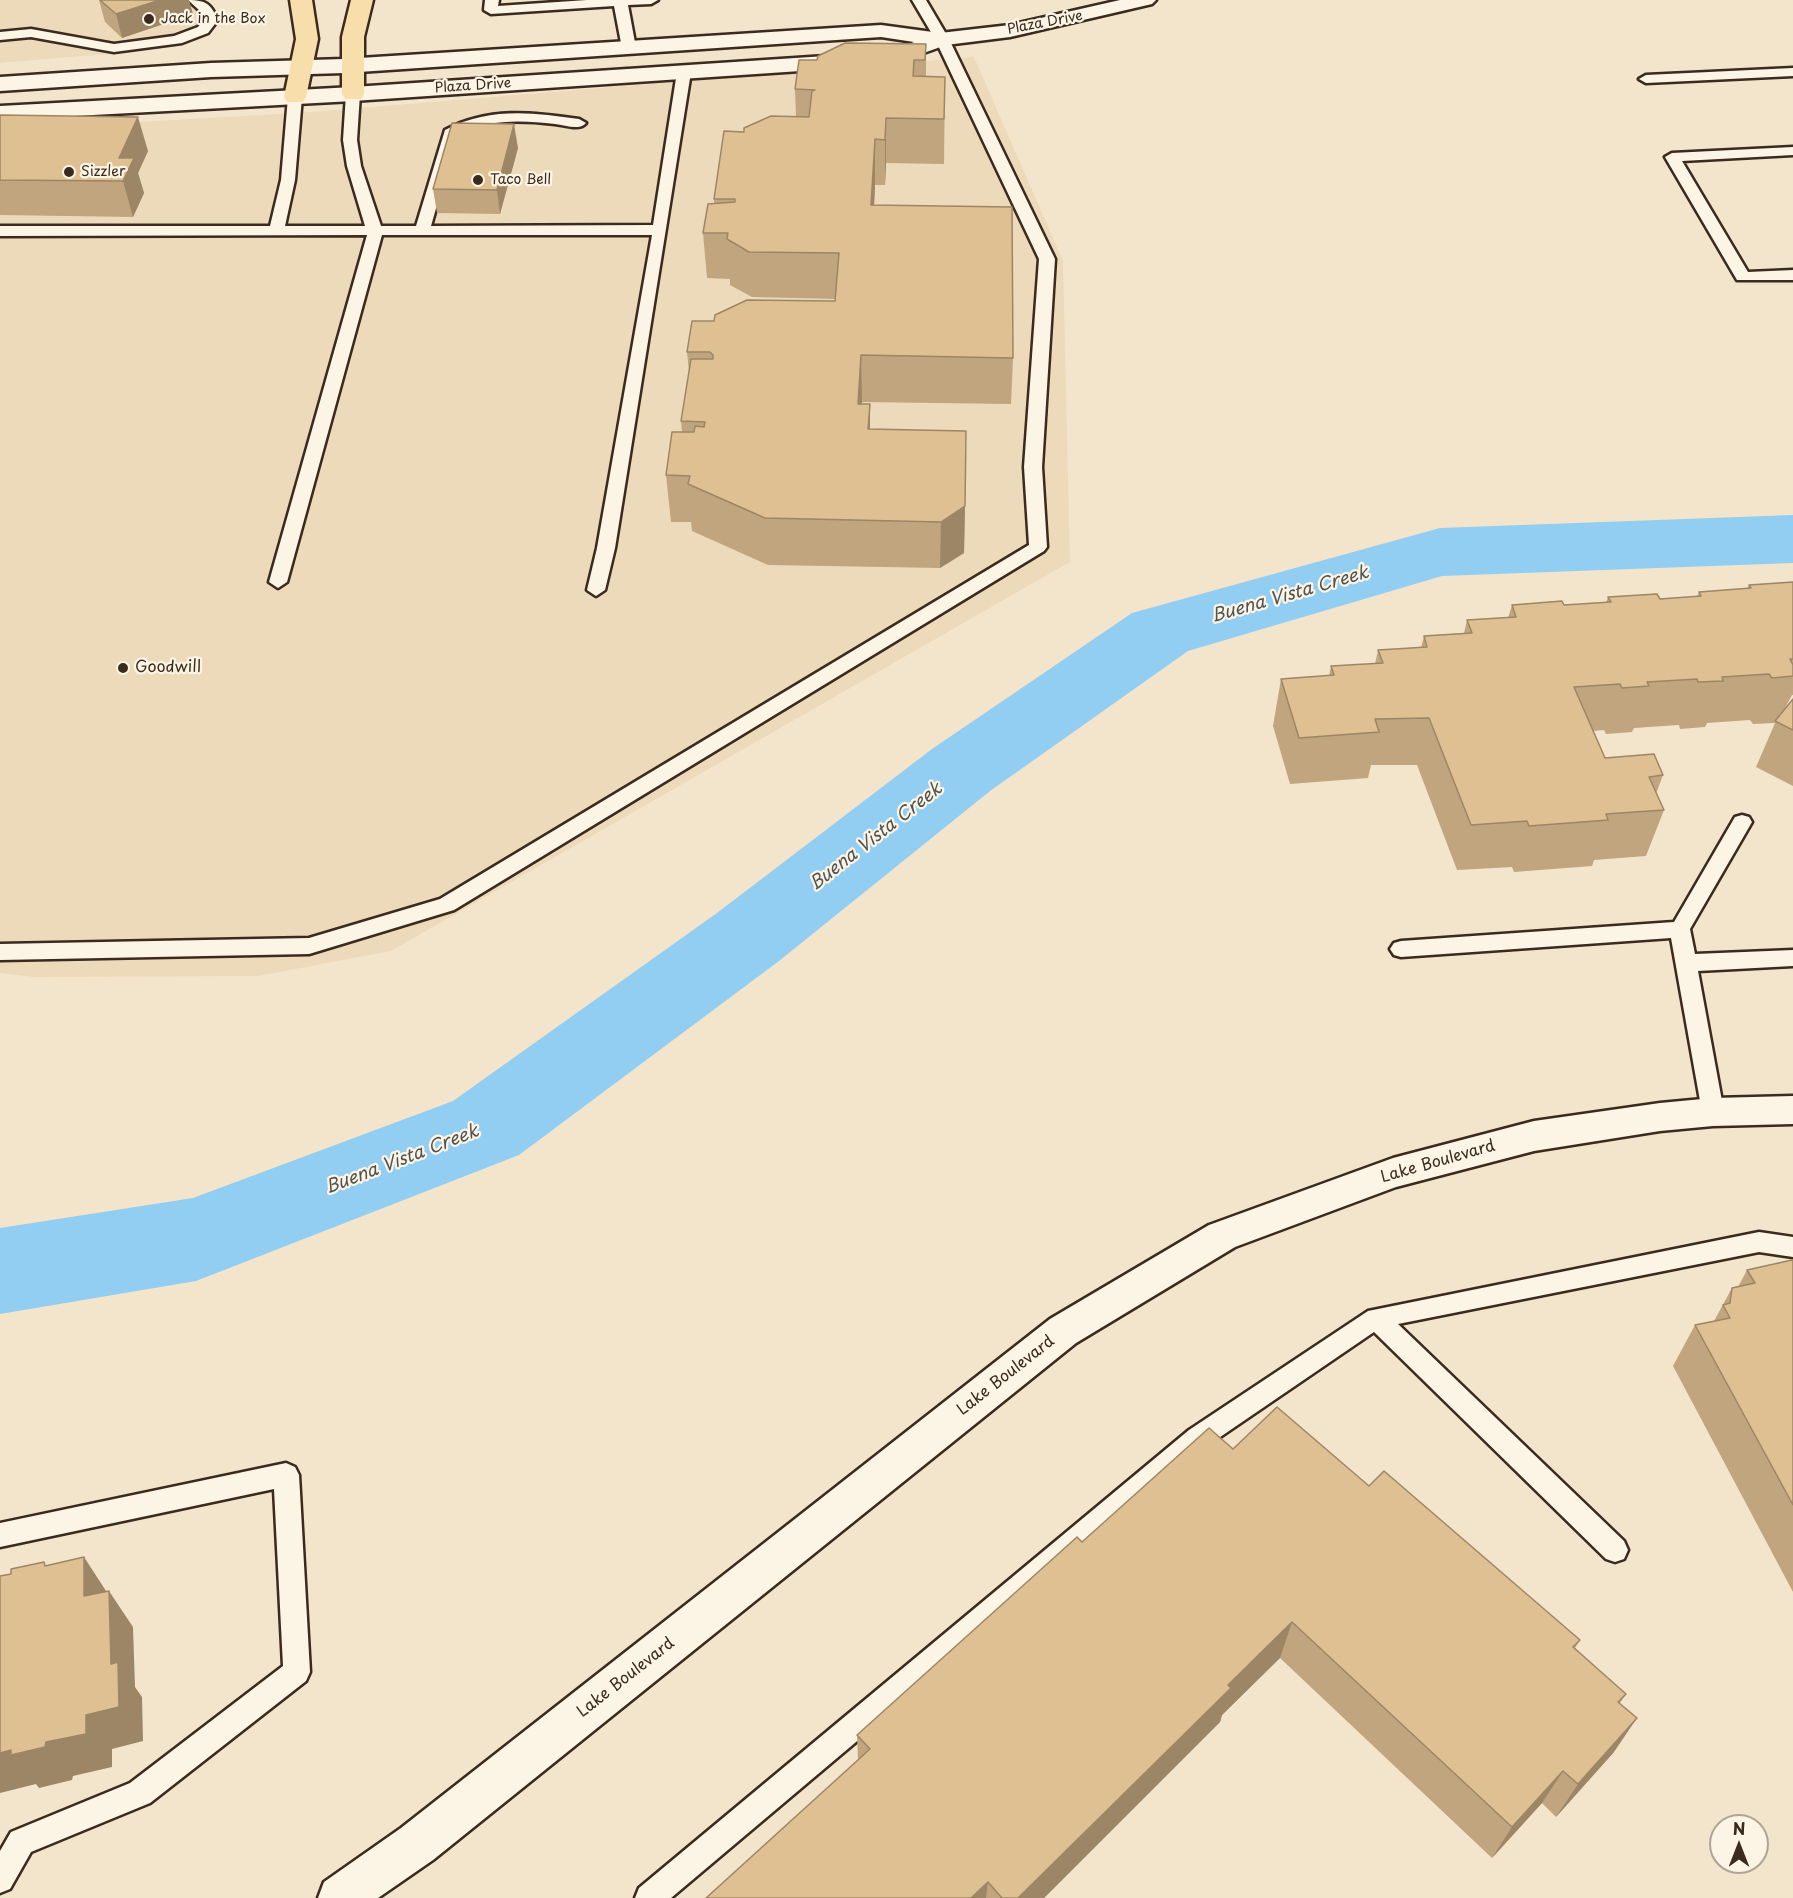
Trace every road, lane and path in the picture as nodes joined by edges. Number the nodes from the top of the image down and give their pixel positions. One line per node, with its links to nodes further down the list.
1 (195, 0): 9 (lane)
2 (301, 0): 13 (highway)
3 (362, 0): 12 (highway)
4 (492, 0): 8 (lane)
5 (651, 0): 8 (lane)
6 (919, 0): 10 (lane)
7 (1145, 0): 10 (main road, Plaza Drive)
8 (620, 1): 11 (lane)
9 (0, 36)
10 (942, 39): 11 (main road, Plaza Drive); 14 (main road, Plaza Drive); 34 (lane)
11 (629, 48): 12 (main road, Plaza Drive)
12 (351, 65): 13 (main road, Plaza Drive); 18 (highway)
13 (303, 67): 17 (main road, Plaza Drive); 19 (highway)
14 (684, 72): 18 (main road, Plaza Drive); 23 (lane)
15 (1793, 72): 16 (lane)
16 (1646, 79)
17 (0, 84)
18 (353, 94): 19 (main road, Plaza Drive); 26 (lane)
19 (295, 97): 20 (main road, Plaza Drive); 25 (lane)
20 (0, 113)
21 (579, 123): 27 (lane)
22 (1793, 151): 28 (lane)
23 (660, 230): 27 (lane); 30 (lane)
24 (0, 231): 25 (lane)
25 (276, 232): 26 (lane)
26 (375, 232): 27 (lane); 29 (lane)
27 (422, 232)
28 (1793, 275)
29 (278, 582)
30 (596, 590)
31 (1742, 822): 32 (lane)
32 (1680, 929): 33 (lane); 36 (lane)
33 (1401, 949)
34 (0, 952)
35 (1793, 958): 36 (lane)
36 (1686, 963): 38 (lane)
37 (1793, 1110): 38 (main road, Lake Boulevard)
38 (1713, 1112): 44 (main road, Lake Boulevard)
39 (1793, 1247): 40 (lane)
40 (1376, 1318): 42 (lane); 45 (lane)
41 (0, 1535): 43 (lane)
42 (1615, 1550)
43 (0, 1879)
44 (340, 1898)
45 (649, 1898)

